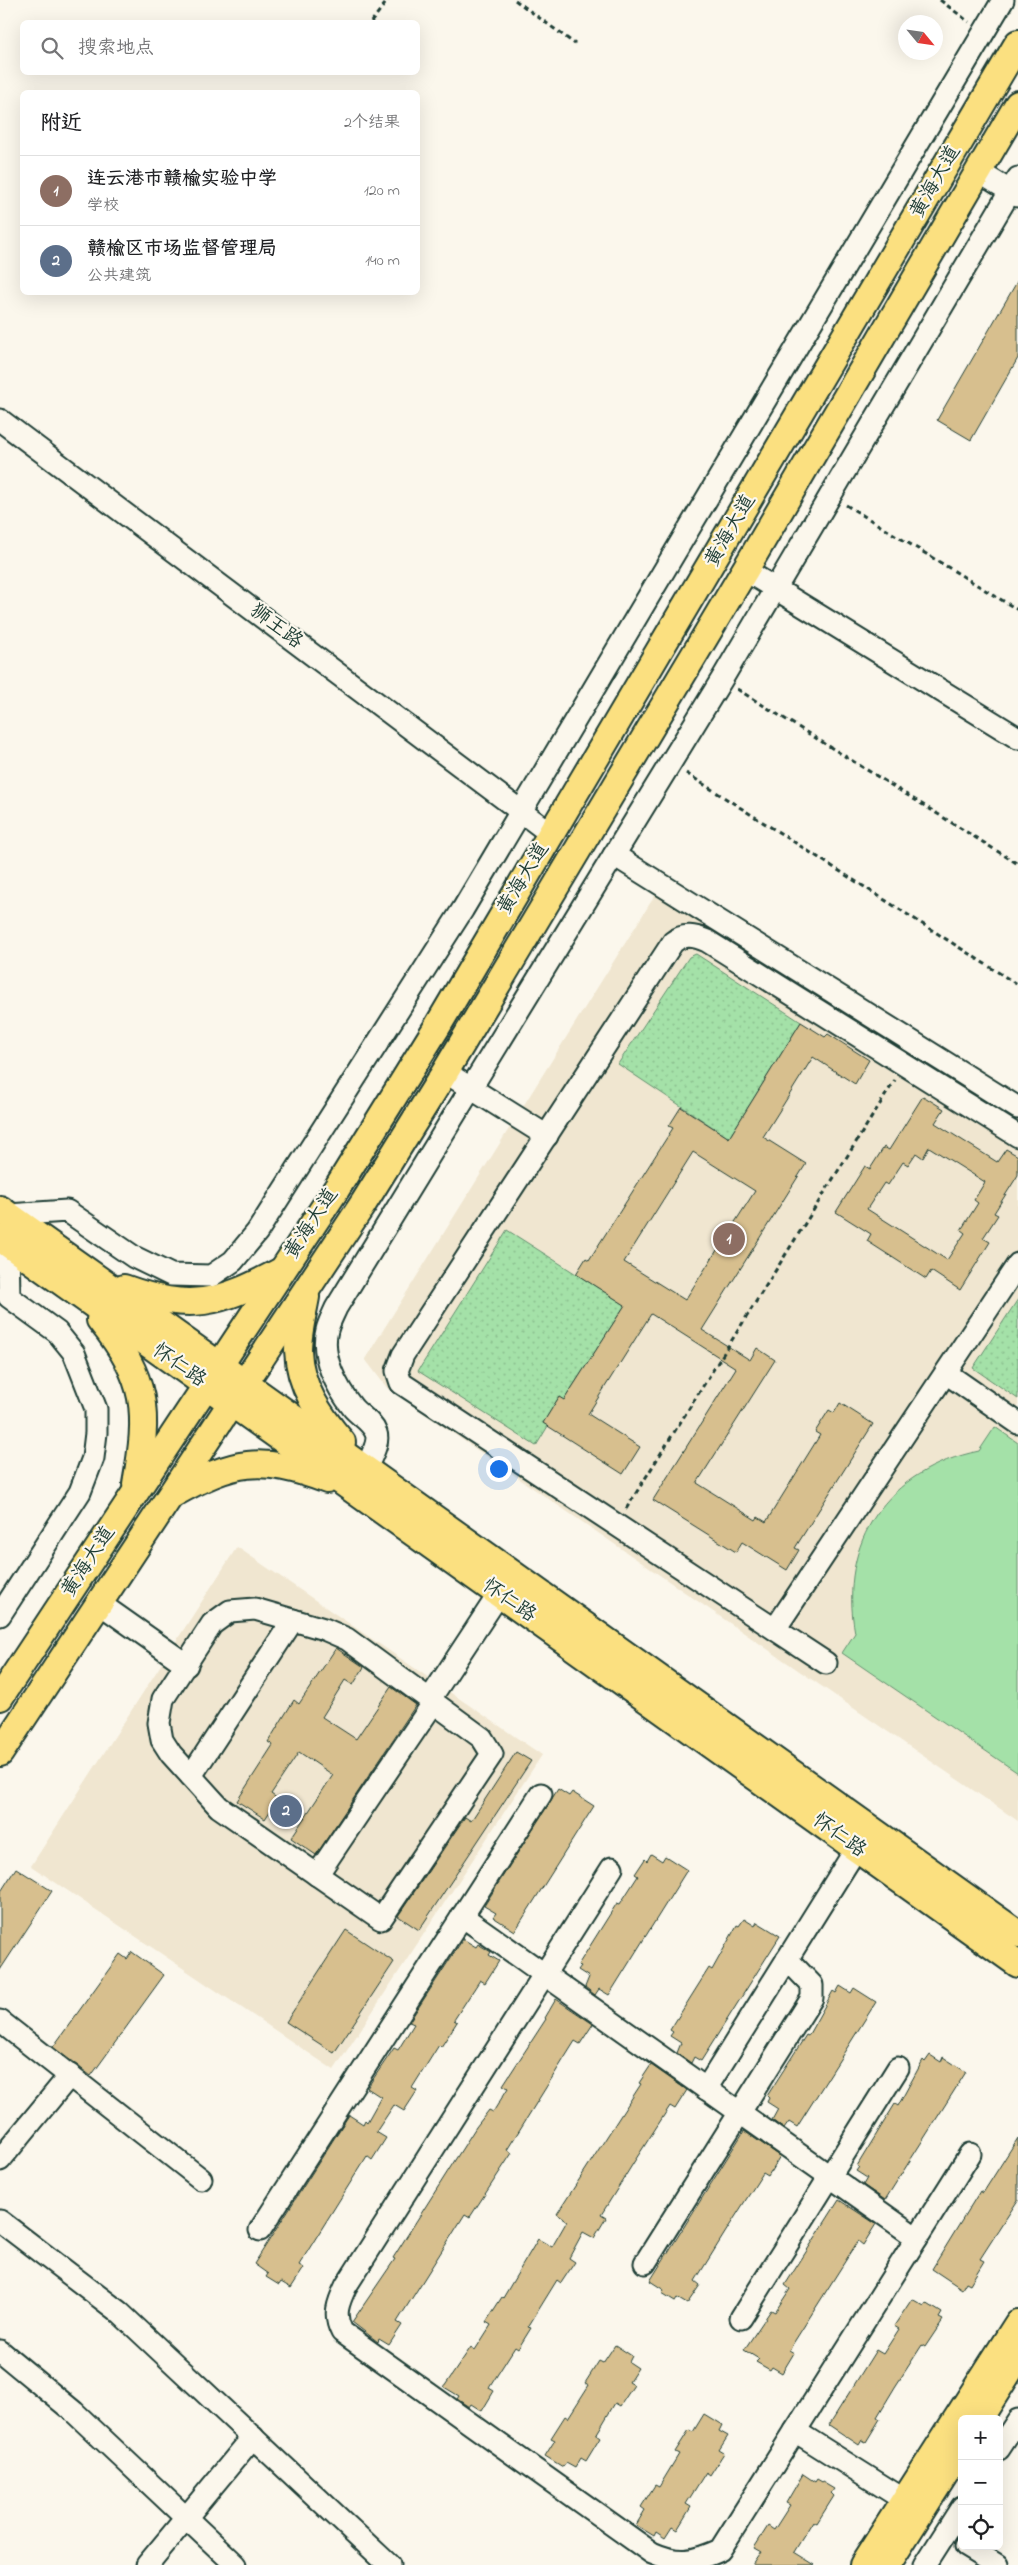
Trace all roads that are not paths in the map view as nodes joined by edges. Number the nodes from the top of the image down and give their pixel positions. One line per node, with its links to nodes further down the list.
1 (1003, 0): 10 (street)
2 (1018, 43): 11 (main road, 黄海大道)
3 (1018, 104): 4 (main road, 黄海大道)
4 (979, 172): 5 (street); 7 (main road, 黄海大道)
5 (1015, 188): 8 (street)
6 (0, 420): 10 (street, 狮王路)
7 (745, 570): 8 (street); 13 (main road, 黄海大道)
8 (775, 589): 9 (street); 12 (street)
9 (1018, 738)
10 (521, 811): 11 (street, 狮王路); 18 (street)
11 (552, 834): 20 (main road, 黄海大道)
12 (614, 855): 14 (street); 15 (street)
13 (445, 1072): 14 (street); 22 (main road, 黄海大道)
14 (471, 1088): 16 (street); 27 (street)
15 (1018, 1108)
16 (546, 1136): 17 (street); 34 (street)
17 (1018, 1136)
18 (4, 1226): 21 (main road, 怀仁路); 32 (street)
19 (1018, 1264): 23 (street)
20 (282, 1270): 21 (main road); 24 (main road, 黄海大道)
21 (87, 1286): 24 (main road, 怀仁路); 28 (main road)
22 (307, 1289): 25 (main road, 黄海大道); 27 (main road)
23 (946, 1373): 26 (street); 34 (street)
24 (213, 1375): 25 (main road, 怀仁路); 28 (main road, 黄海大道)
25 (238, 1393): 27 (main road, 怀仁路); 29 (main road, 黄海大道)
26 (1018, 1423)
27 (360, 1480): 29 (main road); 30 (main road, 怀仁路); 46 (main road, 怀仁路)
28 (134, 1494): 37 (main road, 黄海大道)
29 (170, 1496): 31 (main road, 黄海大道)
30 (499, 1594): 38 (street); 42 (main road, 怀仁路)
31 (99, 1603): 36 (street); 39 (main road, 黄海大道)
32 (0, 1615)
33 (293, 1620): 36 (street); 38 (street); 40 (street)
34 (776, 1629): 35 (street)
35 (826, 1663)
36 (187, 1665): 40 (street)
37 (0, 1697)
38 (432, 1701): 44 (street); 44 (street)
39 (0, 1753)
40 (191, 1776): 44 (street)
41 (541, 1794): 45 (street)
42 (856, 1849): 47 (street); 48 (main road, 怀仁路)
43 (612, 1868): 49 (street)
44 (317, 1875)
45 (462, 1916): 49 (street); 60 (street)
46 (1018, 1934)
47 (787, 1959): 53 (street); 54 (street)
48 (1018, 1964)
49 (544, 1974): 53 (street); 69 (street)
50 (0, 2021): 52 (street)
51 (898, 2068): 57 (street)
52 (70, 2075): 56 (street); 58 (street)
53 (706, 2088): 54 (street)
54 (740, 2112): 57 (street); 62 (street)
55 (970, 2154): 61 (street)
56 (0, 2160)
57 (830, 2177): 61 (street); 63 (street)
58 (201, 2178)
59 (0, 2221): 70 (street)
60 (260, 2230)
61 (917, 2238): 69 (street)
62 (645, 2263)
63 (741, 2318)
64 (1018, 2323): 73 (main road)
65 (0, 2351): 74 (street)
66 (1018, 2357): 67 (main road)
67 (982, 2415)
68 (1018, 2420): 71 (street)
69 (795, 2431): 73 (street)
70 (253, 2438): 74 (street); 80 (street)
71 (1003, 2443)
72 (958, 2452): 73 (main road)
73 (913, 2505): 81 (main road); 82 (main road)
74 (186, 2518): 78 (street); 79 (street)
75 (958, 2521): 76 (street)
76 (953, 2539): 83 (street)
77 (973, 2550): 84 (street)
78 (147, 2565)
79 (236, 2565)
80 (389, 2565)
81 (864, 2565)
82 (887, 2565)
83 (925, 2565)
84 (997, 2565)

